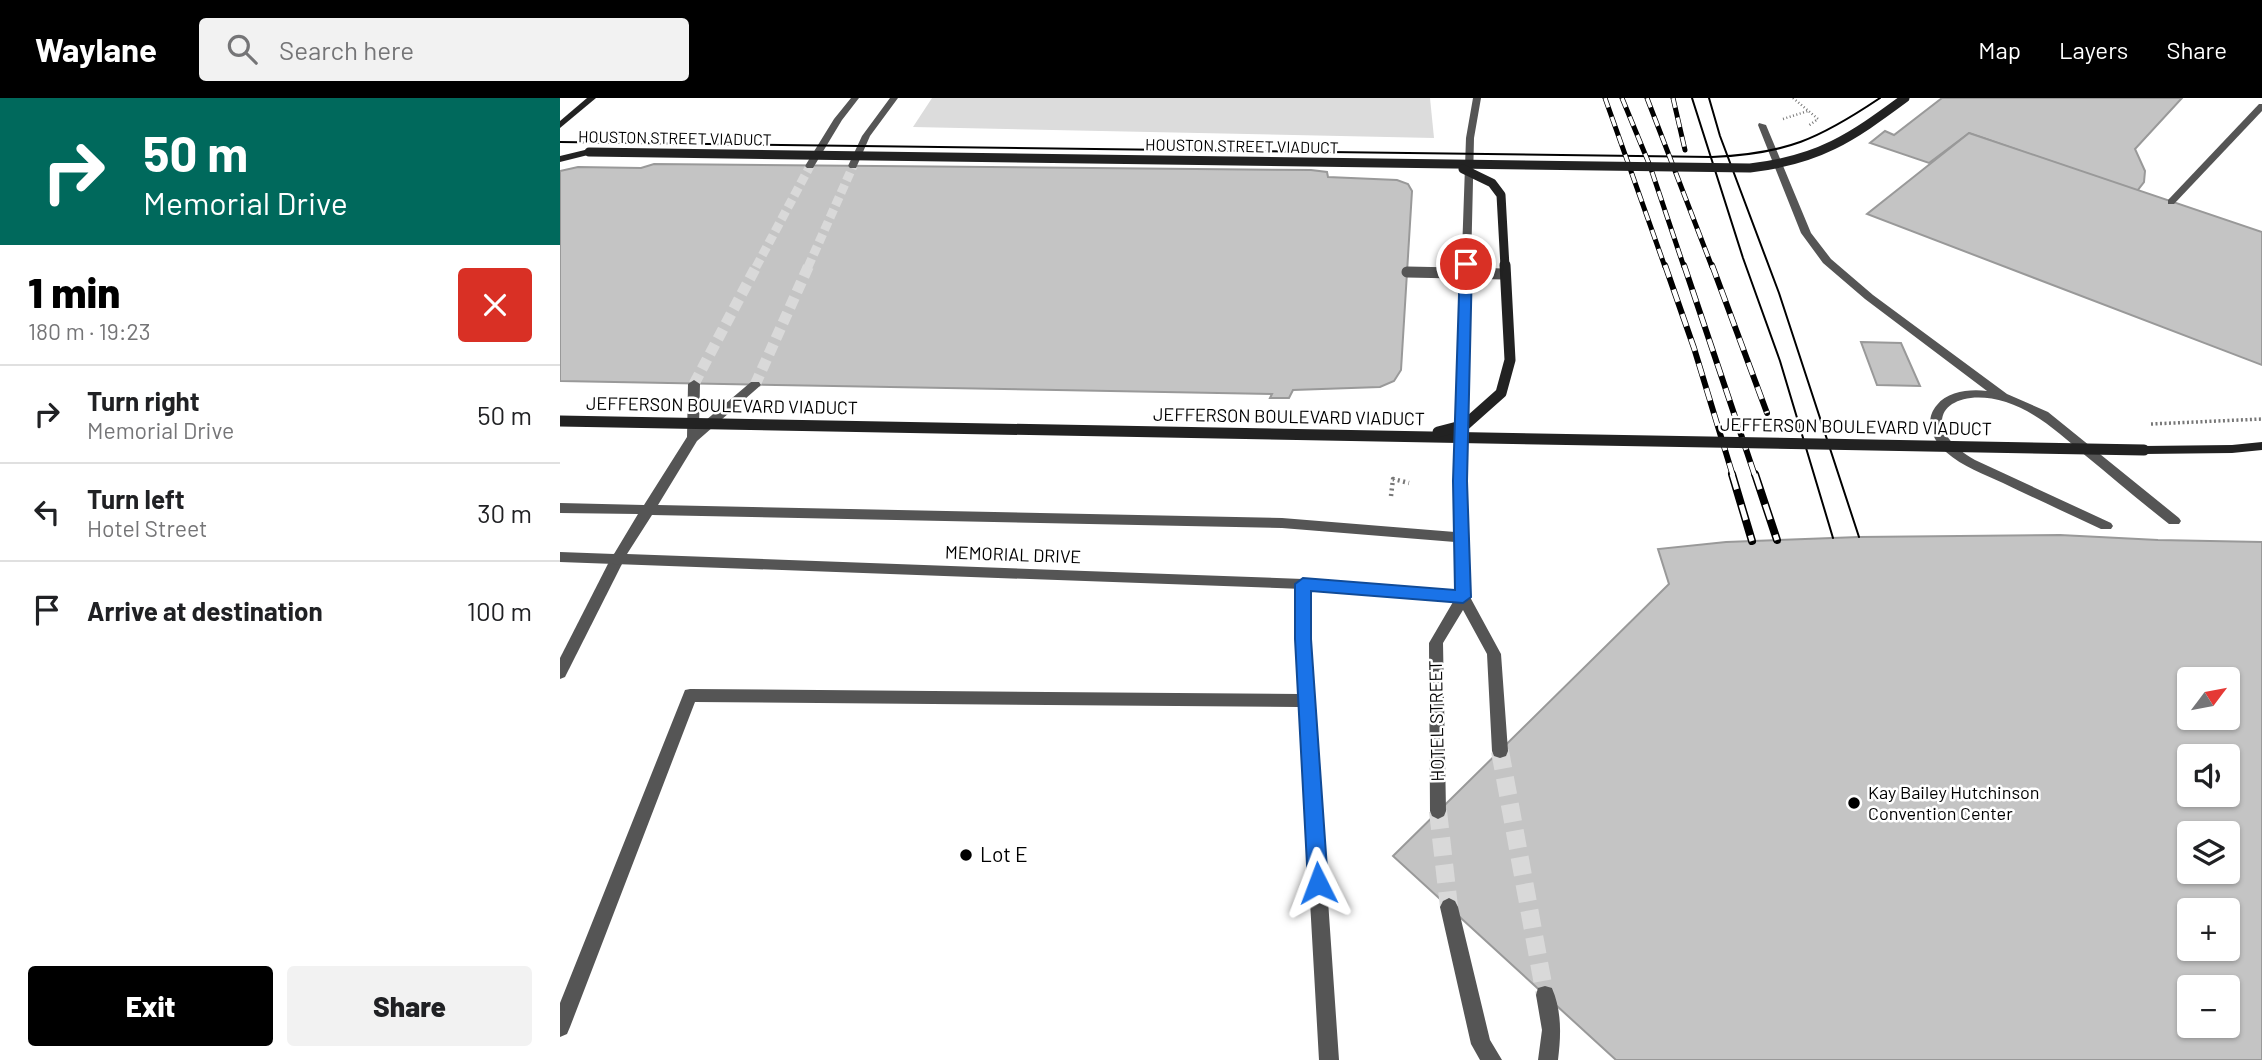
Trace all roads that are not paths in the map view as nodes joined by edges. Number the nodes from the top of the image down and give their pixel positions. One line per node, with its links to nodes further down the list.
1 (592, 98): 7 (main road)
2 (855, 98): 13 (street)
3 (894, 98): 14 (street)
4 (1477, 98): 29 (street)
5 (1905, 98): 12 (main road, HOUSTON STREET VIADUCT, bridge)
6 (2262, 106): 15 (street)
7 (560, 125)
8 (1762, 125): 20 (street)
9 (560, 152): 10 (main road, HOUSTON STREET VIADUCT)
10 (589, 152): 11 (main road); 12 (main road, HOUSTON STREET VIADUCT, bridge)
11 (560, 159)
12 (1449, 164): 17 (main road, bridge)
13 (810, 166)
14 (853, 166)
15 (2171, 202)
16 (1407, 272): 17 (street, bridge)
17 (1505, 274): 22 (main road, bridge)
18 (694, 384): 23 (street)
19 (755, 385): 23 (street)
20 (2003, 397): 27 (street); 28 (street)
21 (560, 421): 22 (main road, JEFFERSON BOULEVARD VIADUCT, bridge)
22 (1420, 437): 24 (main road, JEFFERSON BOULEVARD VIADUCT, bridge)
23 (694, 439): 26 (street)
24 (2262, 446)
25 (560, 508): 26 (street)
26 (648, 509): 29 (street); 31 (street)
27 (2174, 521)
28 (2106, 526)
29 (1462, 538): 33 (street)
30 (560, 557): 31 (street, MEMORIAL DRIVE)
31 (618, 558): 32 (street, MEMORIAL DRIVE); 34 (street)
32 (1303, 584): 33 (street, MEMORIAL DRIVE); 35 (street)
33 (1463, 597): 36 (street); 37 (street, HOTEL STREET)
34 (560, 673)
35 (1307, 701): 40 (street); 41 (street)
36 (1500, 751)
37 (1438, 811)
38 (1449, 907): 42 (street)
39 (1545, 995): 43 (street)
40 (560, 1027)
41 (1329, 1060)
42 (1492, 1060)
43 (1548, 1060)

